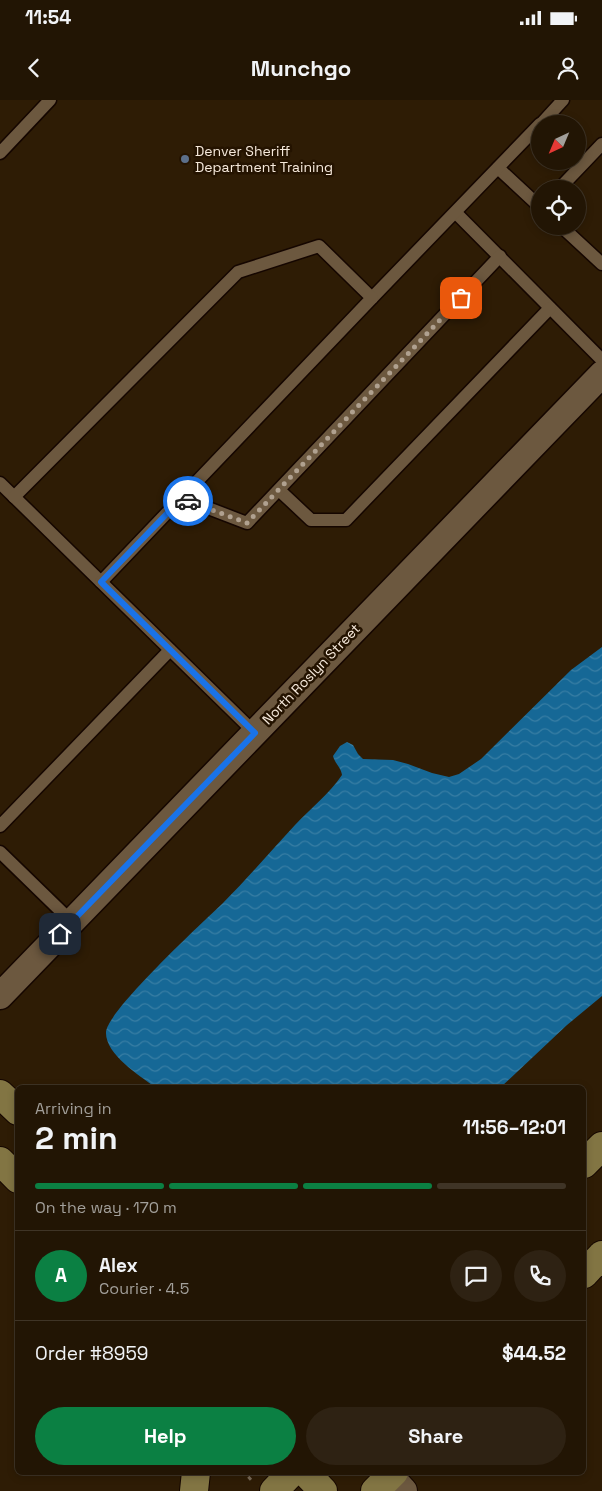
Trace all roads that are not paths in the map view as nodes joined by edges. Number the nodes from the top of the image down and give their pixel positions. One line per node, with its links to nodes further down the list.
1 (50, 100): 6 (lane)
2 (563, 100): 3 (lane)
3 (549, 115)
4 (531, 133): 7 (lane)
5 (602, 144): 8 (lane)
6 (0, 152)
7 (498, 168): 9 (lane); 10 (lane)
8 (568, 180)
9 (531, 199)
10 (456, 213): 12 (lane); 14 (lane)
11 (572, 235): 13 (lane)
12 (500, 256): 15 (lane); 19 (lane)
13 (600, 258)
14 (372, 298): 20 (lane); 21 (lane)
15 (550, 308): 16 (lane); 19 (lane)
16 (602, 360)
17 (602, 374): 24 (street, North Roslyn Street)
18 (0, 483): 20 (lane)
19 (278, 490): 21 (lane)
20 (14, 497): 22 (lane)
21 (182, 498): 22 (lane)
22 (101, 582): 23 (lane)
23 (170, 650): 24 (lane); 25 (lane)
24 (255, 733): 27 (street, North Roslyn Street)
25 (0, 826)
26 (0, 852): 27 (lane)
27 (72, 922): 28 (street, North Roslyn Street)
28 (0, 996)
29 (0, 1094): 30 (main road)
30 (15, 1108)
31 (602, 1146): 33 (main road)
32 (0, 1161): 34 (main road)
33 (586, 1162)
34 (15, 1176)
35 (602, 1255): 36 (main road)
36 (586, 1272)
37 (196, 1475): 41 (main road)
38 (286, 1475): 40 (main road)
39 (308, 1475): 42 (main road)
40 (263, 1486)
41 (194, 1491)
42 (323, 1491)

